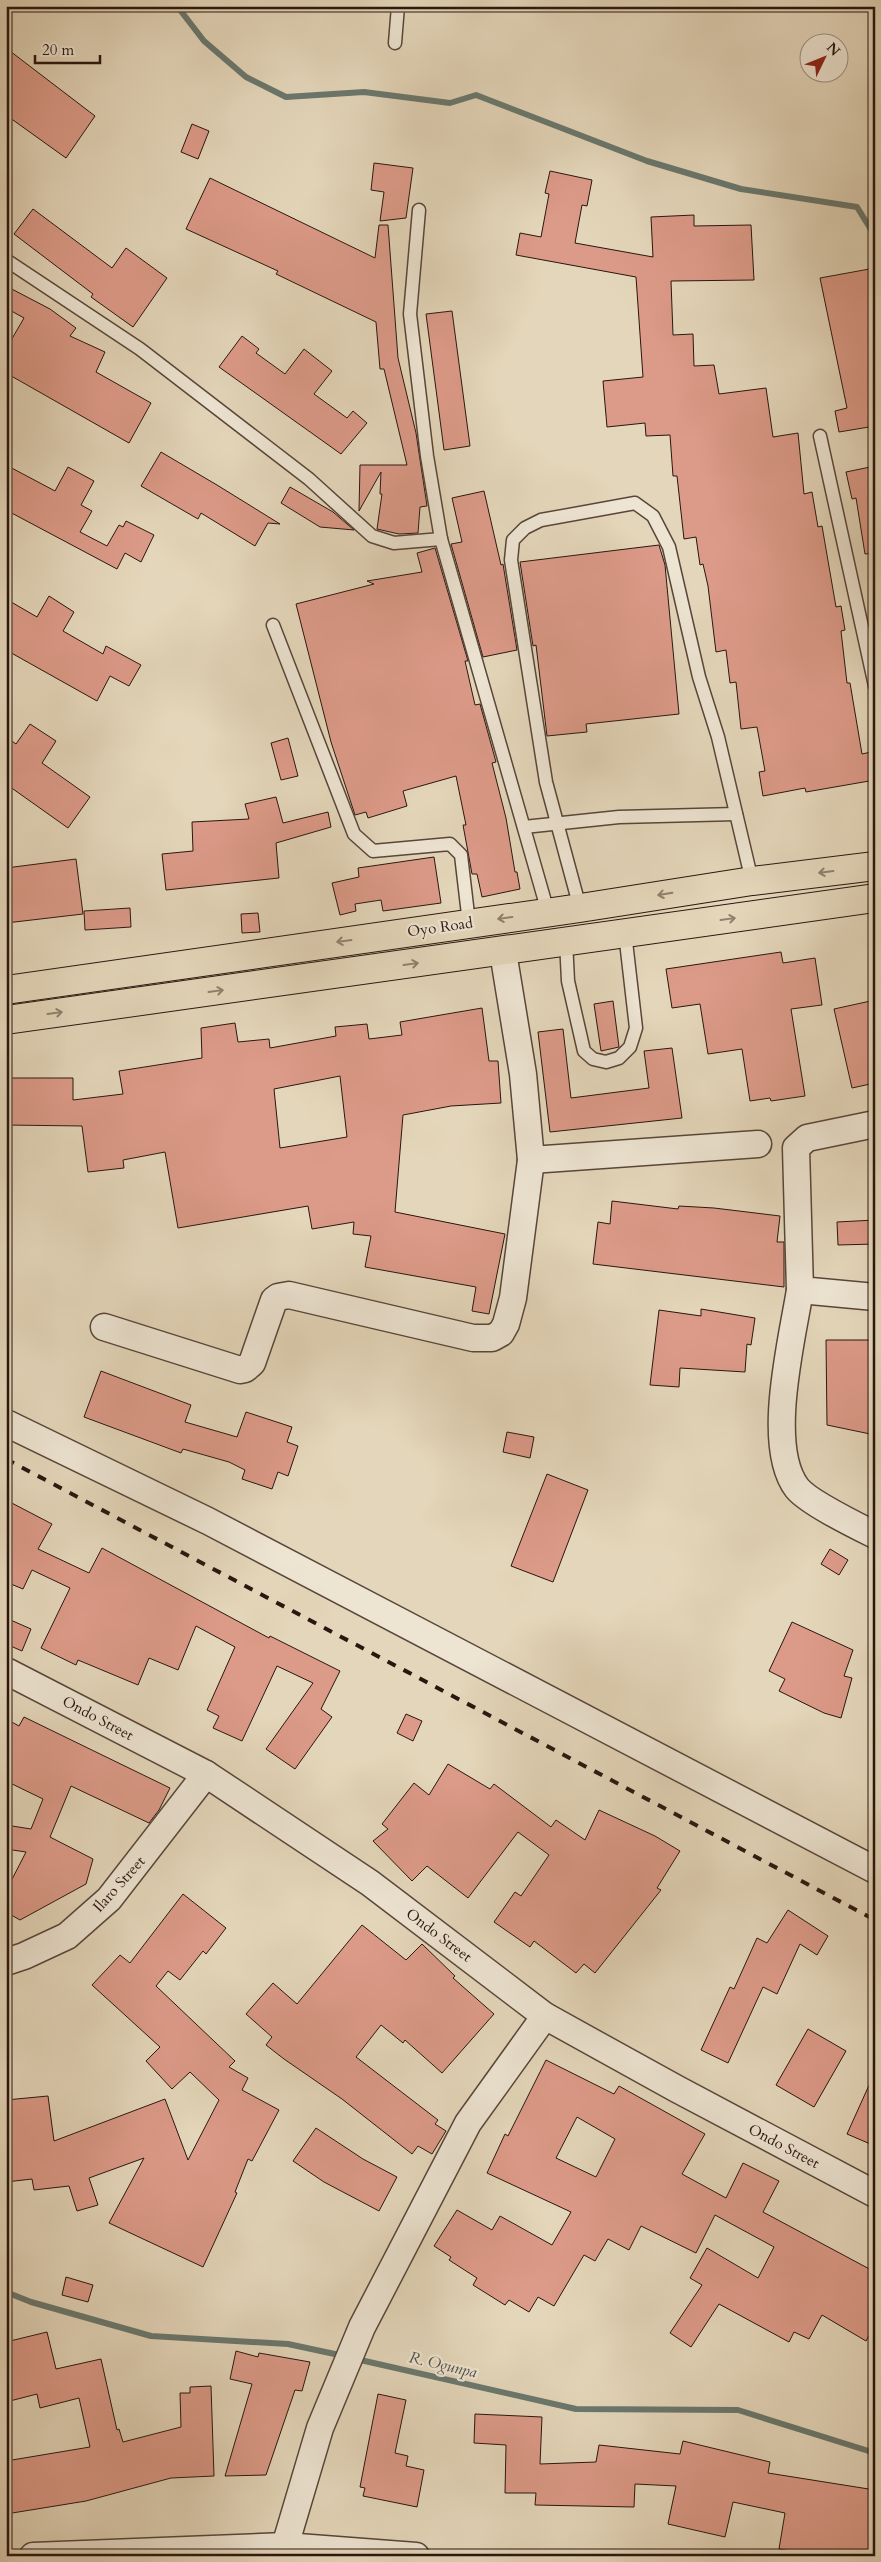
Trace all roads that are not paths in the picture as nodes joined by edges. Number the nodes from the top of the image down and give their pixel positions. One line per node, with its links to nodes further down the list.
1 (398, 6): 2 (lane)
2 (395, 43)
3 (419, 210): 6 (lane)
4 (6, 260): 6 (lane)
5 (820, 436): 8 (lane)
6 (440, 539): 11 (lane)
7 (273, 625): 16 (lane)
8 (875, 686)
9 (736, 814): 10 (lane); 10 (lane); 13 (lane)
10 (557, 822): 11 (lane); 15 (lane)
11 (524, 827): 15 (lane)
12 (875, 866): 13 (main road, Oyo Road, one-way to 13)
13 (752, 881): 15 (main road, Oyo Road, one-way to 15)
14 (875, 898): 17 (main road, one-way to 14)
15 (563, 910): 16 (main road, Oyo Road, one-way to 16); 18 (main road)
16 (469, 923): 20 (main road, Oyo Road, one-way to 20)
17 (625, 933): 18 (main road); 18 (lane)
18 (566, 941): 19 (main road)
19 (503, 952): 21 (main road, one-way to 19); 24 (street)
20 (6, 990)
21 (6, 1020)
22 (875, 1124): 25 (street)
23 (758, 1144): 24 (street)
24 (531, 1160): 27 (street)
25 (800, 1290): 26 (street); 29 (street)
26 (875, 1297)
27 (104, 1327)
28 (6, 1423): 32 (street)
29 (875, 1535)
30 (6, 1672): 31 (street, Ondo Street)
31 (206, 1774): 33 (street, Ilaro Street); 34 (street, Ondo Street)
32 (875, 1870)
33 (6, 1962)
34 (545, 2016): 35 (street, Ondo Street); 36 (street)
35 (875, 2194)
36 (285, 2546): 37 (street); 38 (street)
37 (33, 2556)
38 (416, 2556)

